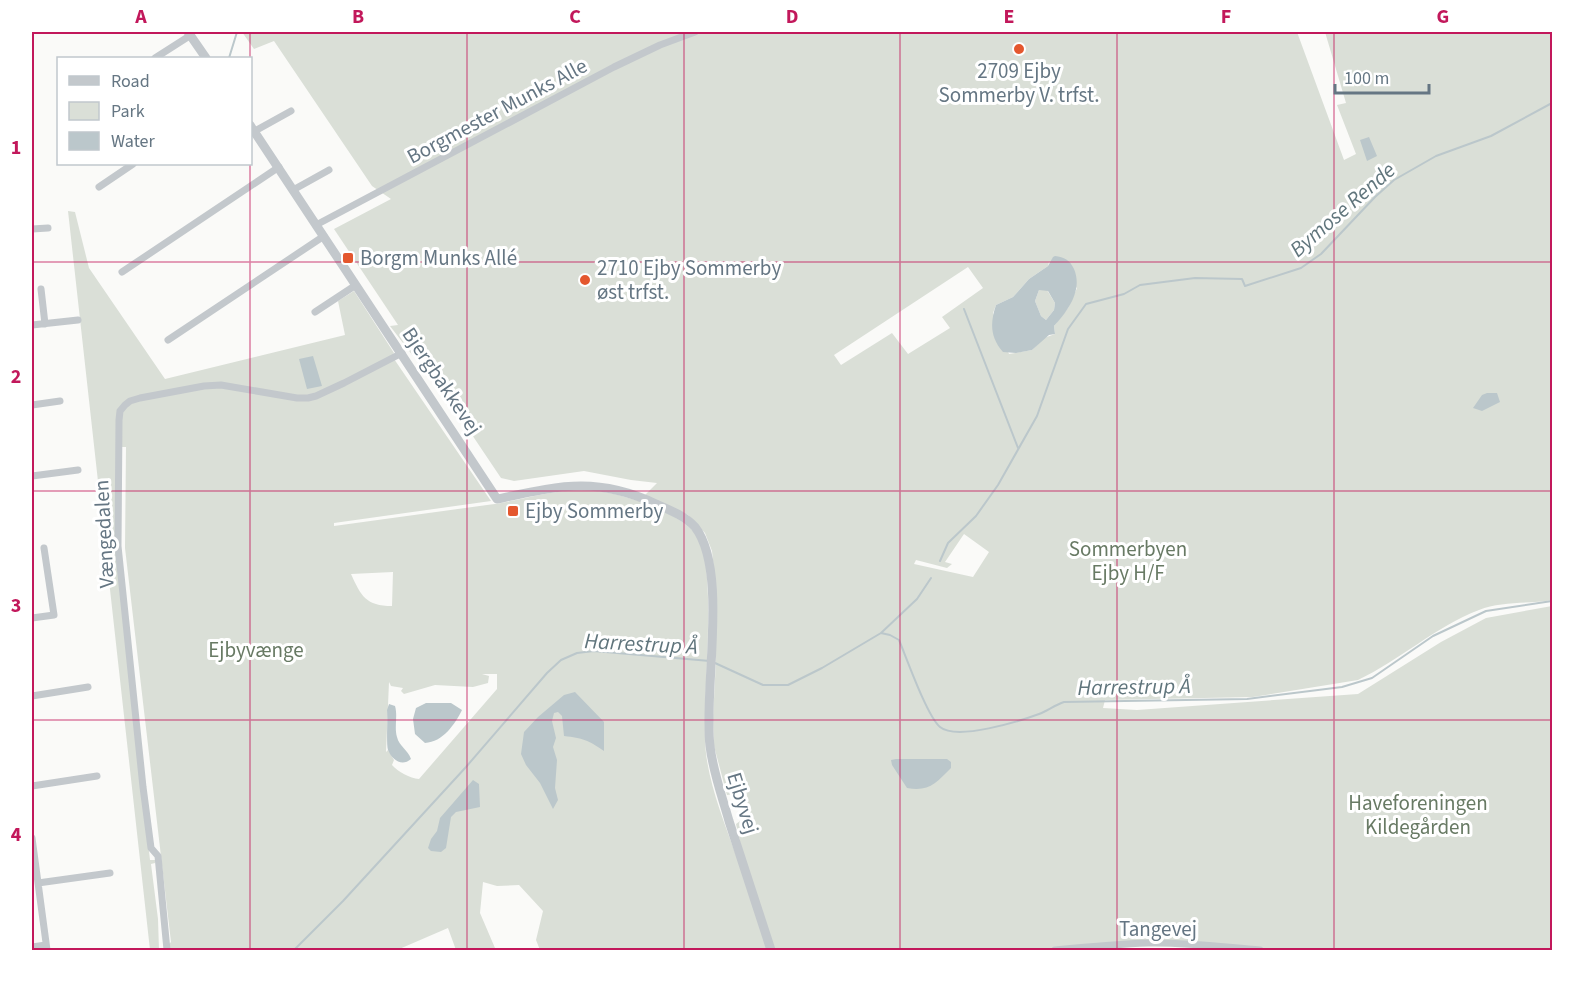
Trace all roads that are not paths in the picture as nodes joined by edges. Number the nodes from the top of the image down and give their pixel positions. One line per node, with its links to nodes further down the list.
1 (695, 32): 12 (street, Borgmester Munks Alle)
2 (189, 33): 3 (street); 4 (street)
3 (156, 57)
4 (205, 57)
5 (291, 111): 6 (street, Bjergbakkevej)
6 (253, 128): 8 (street, Bjergbakkevej)
7 (132, 165): 10 (street)
8 (279, 167): 11 (street, Bjergbakkevej); 16 (street)
9 (328, 170): 11 (street)
10 (99, 187)
11 (293, 190): 12 (street, Bjergbakkevej)
12 (316, 225): 15 (street, Bjergbakkevej)
13 (48, 228): 14 (street)
14 (32, 229)
15 (324, 236): 17 (street, Bjergbakkevej); 23 (street)
16 (122, 272)
17 (356, 285): 19 (street); 24 (street, Bjergbakkevej)
18 (41, 289): 21 (street)
19 (315, 312)
20 (78, 320): 21 (street)
21 (45, 324): 22 (street)
22 (32, 325)
23 (168, 339)
24 (402, 353): 29 (street, Bjergbakkevej); 41 (street, Vængedalen)
25 (60, 401): 26 (street)
26 (32, 405)
27 (78, 470): 28 (street)
28 (32, 477)
29 (497, 499): 42 (street, Ejbyvej)
30 (44, 548): 31 (street)
31 (32, 618)
32 (88, 687): 33 (street)
33 (32, 696)
34 (97, 776): 35 (street)
35 (32, 786)
36 (32, 838): 38 (street)
37 (110, 873): 38 (street)
38 (38, 883): 40 (street)
39 (32, 947): 40 (street)
40 (47, 948)
41 (167, 951)
42 (771, 951)
43 (1055, 951): 44 (street, Tangevej)
44 (1260, 951)

